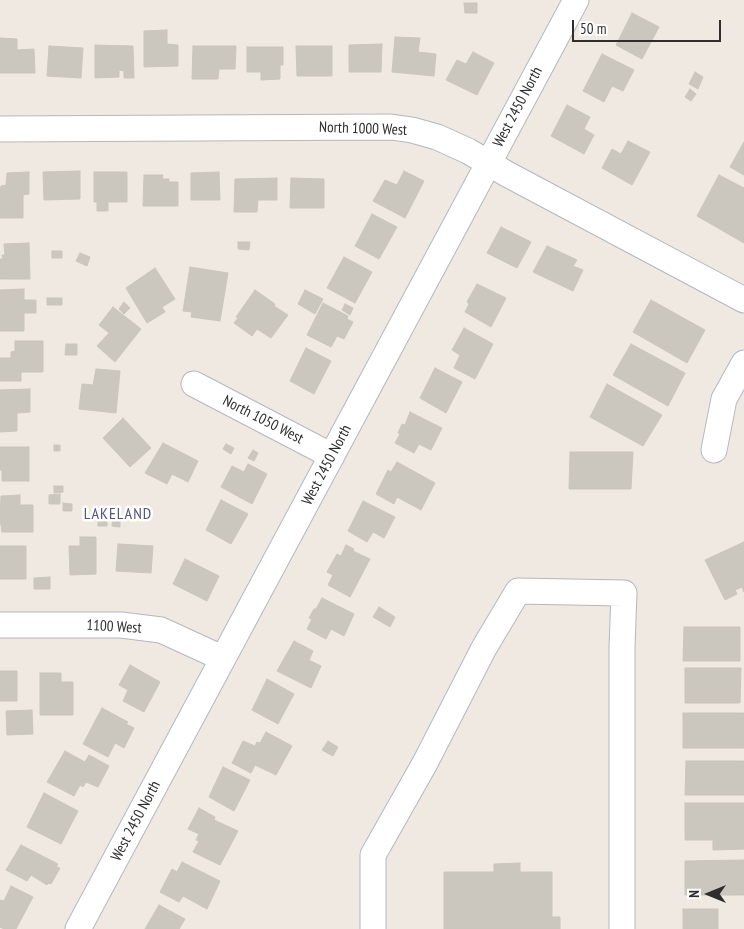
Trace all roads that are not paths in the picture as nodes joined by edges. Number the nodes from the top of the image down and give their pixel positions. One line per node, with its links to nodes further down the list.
1 (576, 0): 3 (street, West 2450 North)
2 (0, 129): 3 (street, North 1000 West)
3 (488, 162): 4 (street, North 1000 West); 8 (street, West 2450 North)
4 (744, 300)
5 (744, 364): 7 (street)
6 (194, 384): 8 (street, North 1050 West)
7 (714, 450)
8 (332, 456): 10 (street, West 2450 North)
9 (0, 625): 10 (street, 1100 West)
10 (222, 658): 11 (street, West 2450 North)
11 (78, 929)
12 (372, 929): 13 (street)
13 (622, 929)

